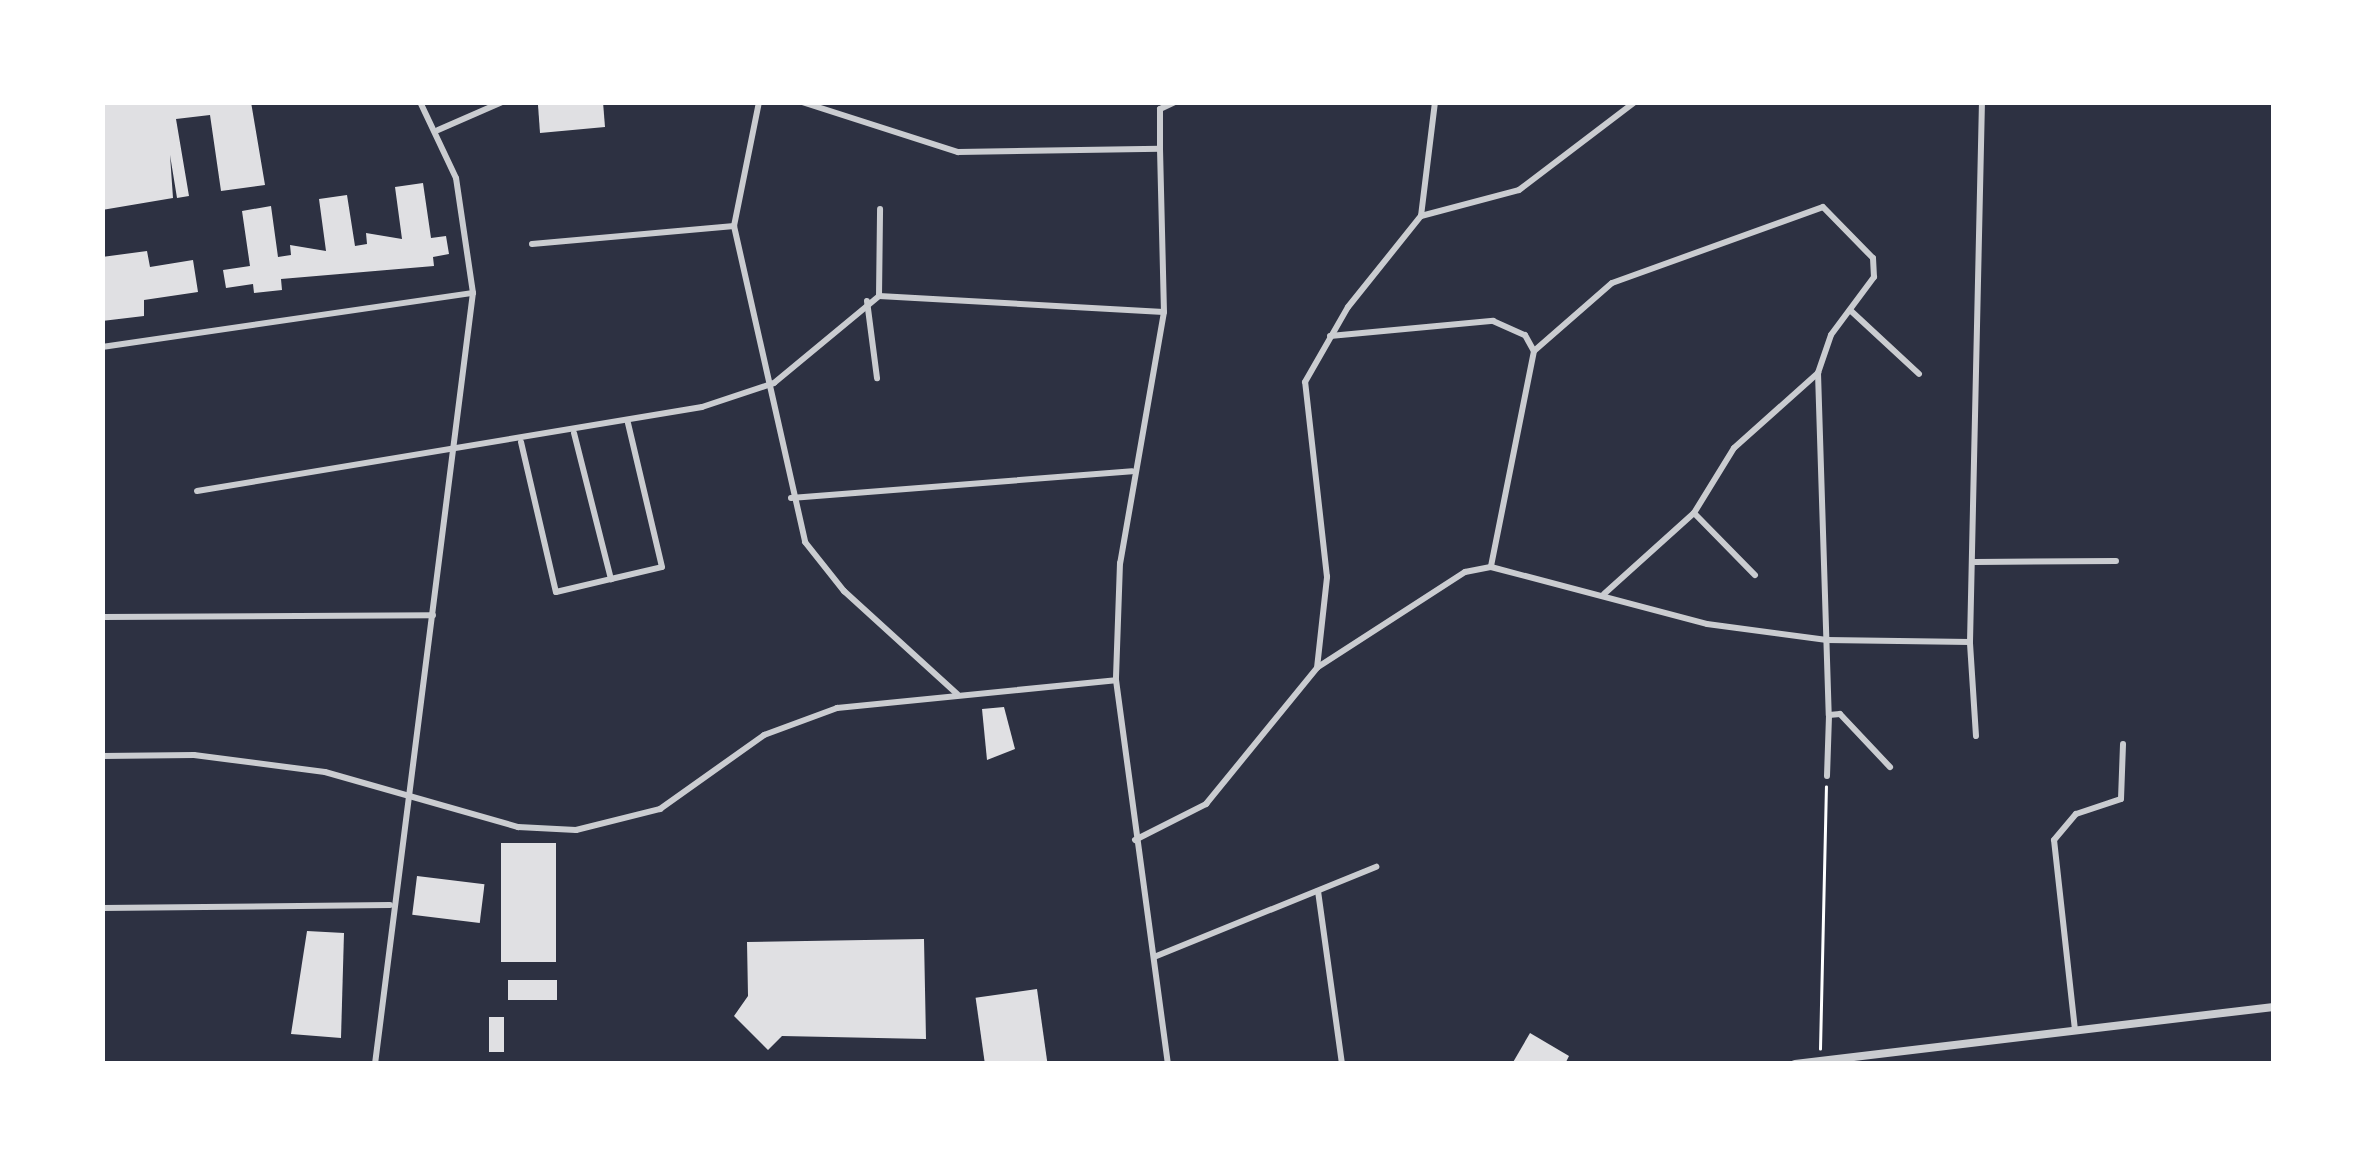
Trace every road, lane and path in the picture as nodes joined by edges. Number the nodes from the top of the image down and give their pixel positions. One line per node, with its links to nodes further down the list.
1 (420, 102): 9 (street)
2 (502, 102): 9 (street)
3 (760, 102): 13 (street)
4 (802, 102): 10 (street)
5 (1175, 102): 10 (street)
6 (1435, 102): 12 (street)
7 (1635, 102): 12 (street)
8 (1982, 102): 36 (street)
9 (438, 130): 15 (street)
10 (1160, 148): 19 (street)
11 (880, 209): 16 (street)
12 (1421, 216): 20 (street)
13 (734, 226): 14 (street); 26 (street)
14 (532, 244)
15 (473, 293): 21 (street); 30 (street)
16 (879, 296): 17 (street); 19 (street)
17 (867, 301): 25 (street); 26 (street)
18 (1850, 310): 22 (street); 23 (street); 24 (street)
19 (1164, 312): 31 (street)
20 (1330, 336): 22 (street); 45 (street)
21 (102, 346)
22 (1534, 351): 37 (street)
23 (1818, 373): 34 (street); 43 (street)
24 (1919, 374)
25 (877, 378)
26 (774, 383): 27 (street); 33 (street)
27 (628, 423): 28 (street); 39 (street)
28 (574, 433): 29 (street); 39 (street)
29 (520, 442): 30 (street); 39 (street)
30 (458, 449): 32 (street); 41 (street)
31 (1132, 471): 33 (street); 46 (street)
32 (197, 491)
33 (791, 498): 47 (street)
34 (1694, 513): 38 (street); 40 (street)
35 (2116, 561): 36 (street)
36 (1975, 562): 44 (street)
37 (1490, 567): 40 (street); 45 (street)
38 (1755, 574)
39 (611, 578)
40 (1604, 594): 43 (street)
41 (433, 616): 42 (street); 54 (street)
42 (102, 617)
43 (1828, 640): 44 (street); 48 (street)
44 (1970, 642): 49 (street)
45 (1317, 668): 55 (street)
46 (1116, 680): 47 (street); 55 (street)
47 (957, 694): 54 (street)
48 (1829, 715): 52 (street); 53 (street)
49 (1976, 736)
50 (2123, 744): 62 (street)
51 (102, 756): 54 (street)
52 (1890, 767)
53 (1827, 776): 63 (path)
54 (405, 790): 58 (street)
55 (1135, 840): 60 (street)
56 (1376, 866): 57 (street)
57 (1318, 890): 60 (street); 66 (street)
58 (390, 905): 59 (street); 64 (street)
59 (102, 908)
60 (1154, 957): 65 (street)
61 (2274, 1007): 62 (street)
62 (2075, 1030): 63 (street)
63 (1820, 1062): 67 (street)
64 (375, 1064)
65 (1168, 1064)
66 (1342, 1064)
67 (1795, 1064)

